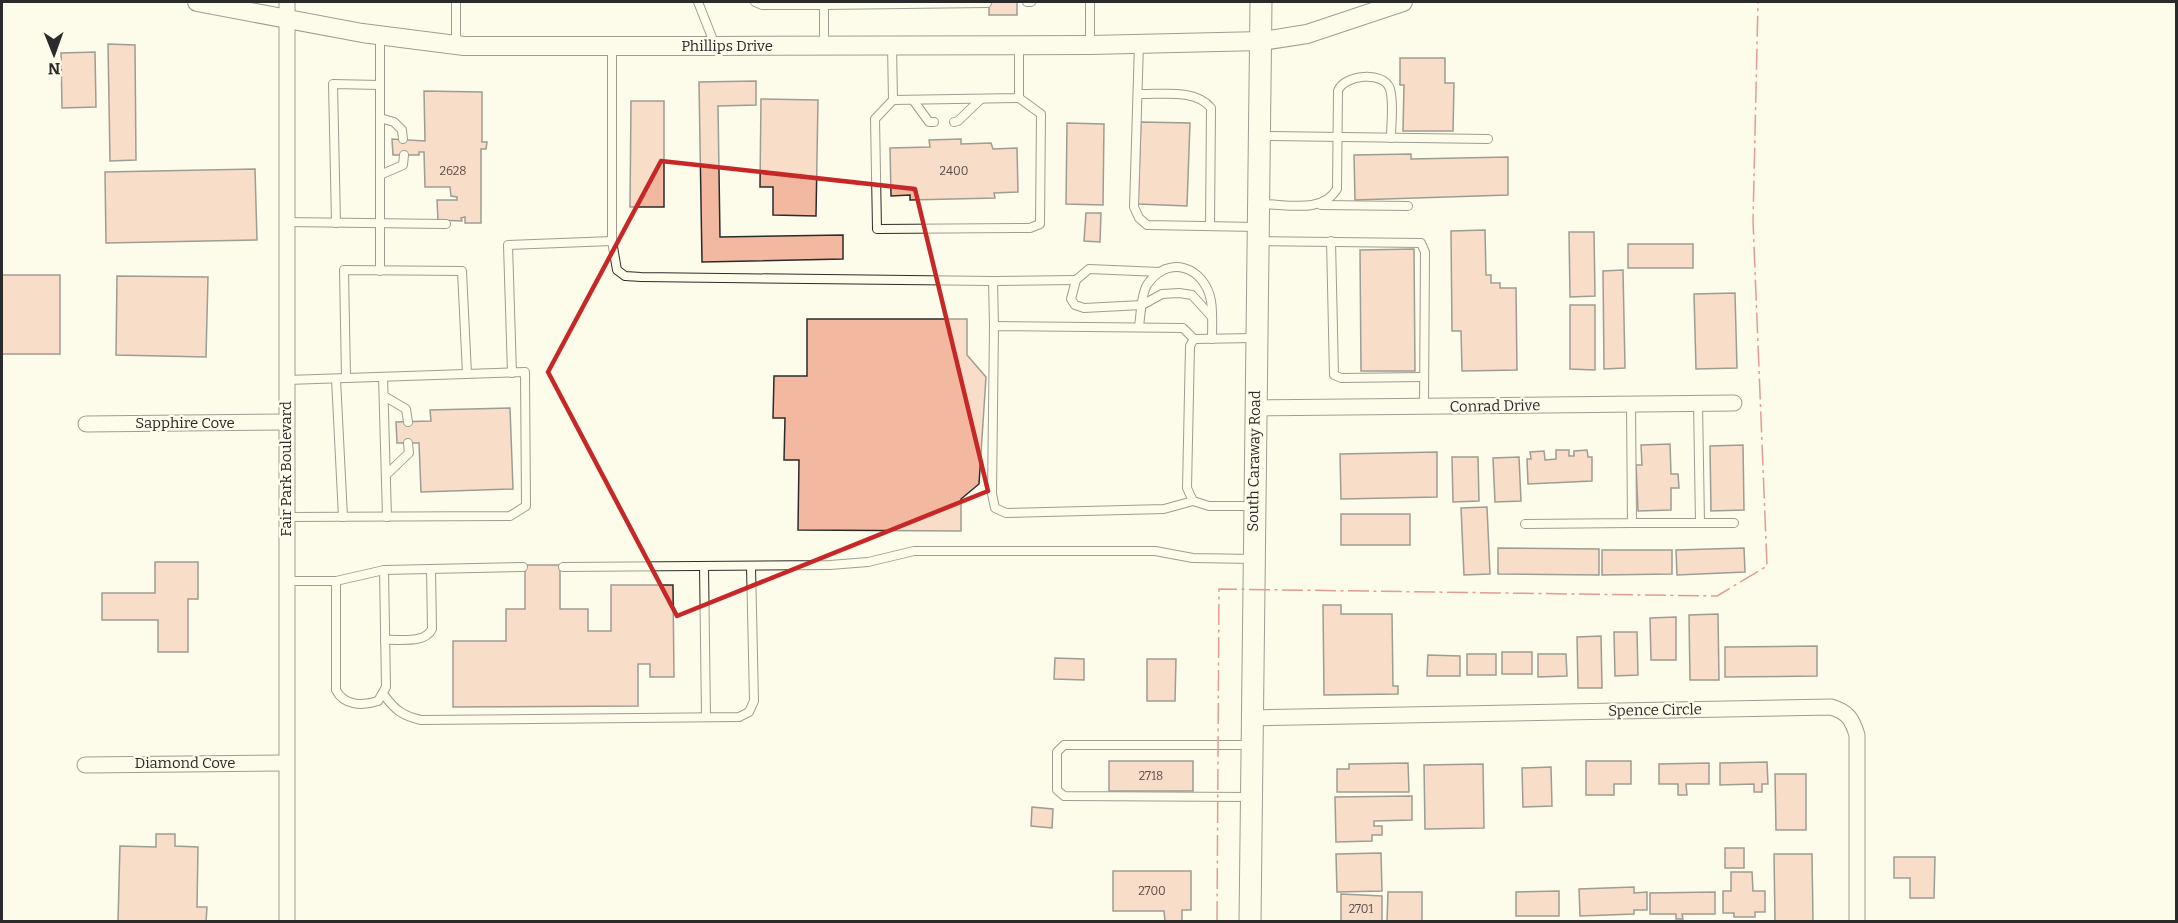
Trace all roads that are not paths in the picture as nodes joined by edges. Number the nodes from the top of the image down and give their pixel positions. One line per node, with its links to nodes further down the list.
1 (196, 2): 10 (street, Phillips Drive)
2 (456, 2): 14 (lane)
3 (698, 2): 18 (lane)
4 (755, 2): 9 (lane)
5 (1090, 2): 16 (lane)
6 (1261, 2): 12 (main road, South Caraway Road)
7 (1402, 2): 12 (street, Phillips Drive)
8 (987, 3): 9 (lane)
9 (824, 5): 19 (lane)
10 (287, 9): 11 (street, Phillips Drive); 40 (street, Fair Park Boulevard)
11 (380, 36): 14 (street, Phillips Drive); 21 (lane)
12 (1262, 41): 13 (street, Phillips Drive); 30 (main road, South Caraway Road)
13 (1139, 44): 16 (street, Phillips Drive); 22 (lane)
14 (456, 45): 17 (street, Phillips Drive)
15 (1019, 45): 16 (street, Phillips Drive); 20 (street, Phillips Drive); 23 (lane)
16 (1090, 45)
17 (612, 46): 18 (street, Phillips Drive); 46 (lane)
18 (716, 46): 19 (street, Phillips Drive)
19 (824, 46): 20 (street, Phillips Drive)
20 (892, 46): 25 (lane)
21 (380, 85): 27 (lane); 41 (lane)
22 (1138, 94): 44 (lane); 44 (lane)
23 (1019, 98): 24 (lane); 25 (lane)
24 (981, 99): 26 (lane); 29 (lane)
25 (893, 100): 26 (lane)
26 (912, 100): 28 (lane)
27 (380, 118): 33 (lane); 36 (lane)
28 (934, 122)
29 (954, 122)
30 (1260, 136): 31 (lane); 37 (main road, South Caraway Road)
31 (1338, 137): 32 (lane); 32 (lane); 38 (lane)
32 (1391, 138): 34 (lane)
33 (403, 139)
34 (1488, 139)
35 (404, 155): 36 (lane)
36 (380, 175): 42 (lane)
37 (1259, 204): 38 (lane); 45 (main road, South Caraway Road)
38 (1319, 205): 39 (lane)
39 (1408, 206)
40 (285, 222): 41 (lane); 65 (street, Fair Park Boulevard)
41 (336, 223): 42 (lane)
42 (380, 224): 43 (lane); 48 (lane)
43 (446, 224)
44 (1210, 226): 45 (lane)
45 (1258, 234): 47 (lane); 56 (main road, South Caraway Road)
46 (612, 241): 51 (lane); 59 (lane)
47 (1331, 241): 62 (lane); 62 (lane)
48 (380, 271): 60 (lane); 63 (lane)
49 (1160, 272): 50 (lane); 52 (lane); 53 (lane)
50 (1076, 280): 51 (lane); 52 (lane)
51 (993, 281): 54 (lane)
52 (1142, 305): 53 (lane); 55 (lane)
53 (1211, 316): 58 (lane)
54 (994, 326): 55 (lane); 77 (lane)
55 (1139, 326): 57 (lane)
56 (1256, 338): 58 (lane); 70 (main road, South Caraway Road)
57 (1194, 339): 58 (lane); 77 (lane)
58 (1212, 339)
59 (512, 373): 60 (lane); 81 (lane)
60 (468, 375): 61 (lane)
61 (383, 377): 63 (lane); 66 (lane)
62 (1424, 377): 71 (lane)
63 (346, 378): 64 (lane)
64 (336, 379): 65 (lane); 80 (lane)
65 (285, 380): 72 (street, Fair Park Boulevard)
66 (384, 396): 73 (lane); 76 (lane)
67 (1698, 403): 68 (street, Conrad Drive); 69 (street, Conrad Drive); 85 (lane)
68 (1734, 403)
69 (1631, 404): 71 (street, Conrad Drive); 82 (lane)
70 (1255, 408): 71 (street, Conrad Drive); 78 (main road, South Caraway Road)
71 (1424, 408)
72 (285, 422): 74 (street, Sapphire Cove); 79 (street, Fair Park Boulevard)
73 (408, 422)
74 (86, 423)
75 (408, 443): 76 (lane)
76 (386, 475): 81 (lane)
77 (1193, 501): 78 (lane)
78 (1254, 506): 86 (main road, South Caraway Road)
79 (286, 517): 80 (lane); 93 (street, Fair Park Boulevard)
80 (343, 517): 81 (lane)
81 (387, 517)
82 (1632, 523): 84 (lane); 85 (lane)
83 (1734, 523): 85 (lane)
84 (1525, 524)
85 (1700, 524)
86 (1253, 560): 88 (lane); 98 (main road, South Caraway Road)
87 (704, 566): 88 (lane); 90 (lane); 97 (lane)
88 (751, 566): 97 (lane)
89 (523, 567): 91 (lane)
90 (563, 567)
91 (431, 569): 92 (lane); 95 (lane)
92 (384, 570): 94 (lane); 95 (lane)
93 (286, 581): 94 (lane); 100 (street, Fair Park Boulevard)
94 (336, 581): 96 (lane)
95 (385, 640): 96 (lane)
96 (384, 695): 97 (lane)
97 (706, 717)
98 (1250, 718): 99 (main road, South Caraway Road); 105 (street, Spence Circle)
99 (1250, 745): 102 (main road, South Caraway Road); 102 (lane)
100 (286, 763): 101 (street, Diamond Cove); 103 (street, Fair Park Boulevard)
101 (85, 765)
102 (1250, 798): 104 (main road, South Caraway Road)
103 (287, 921)
104 (1250, 921)
105 (1857, 921)

